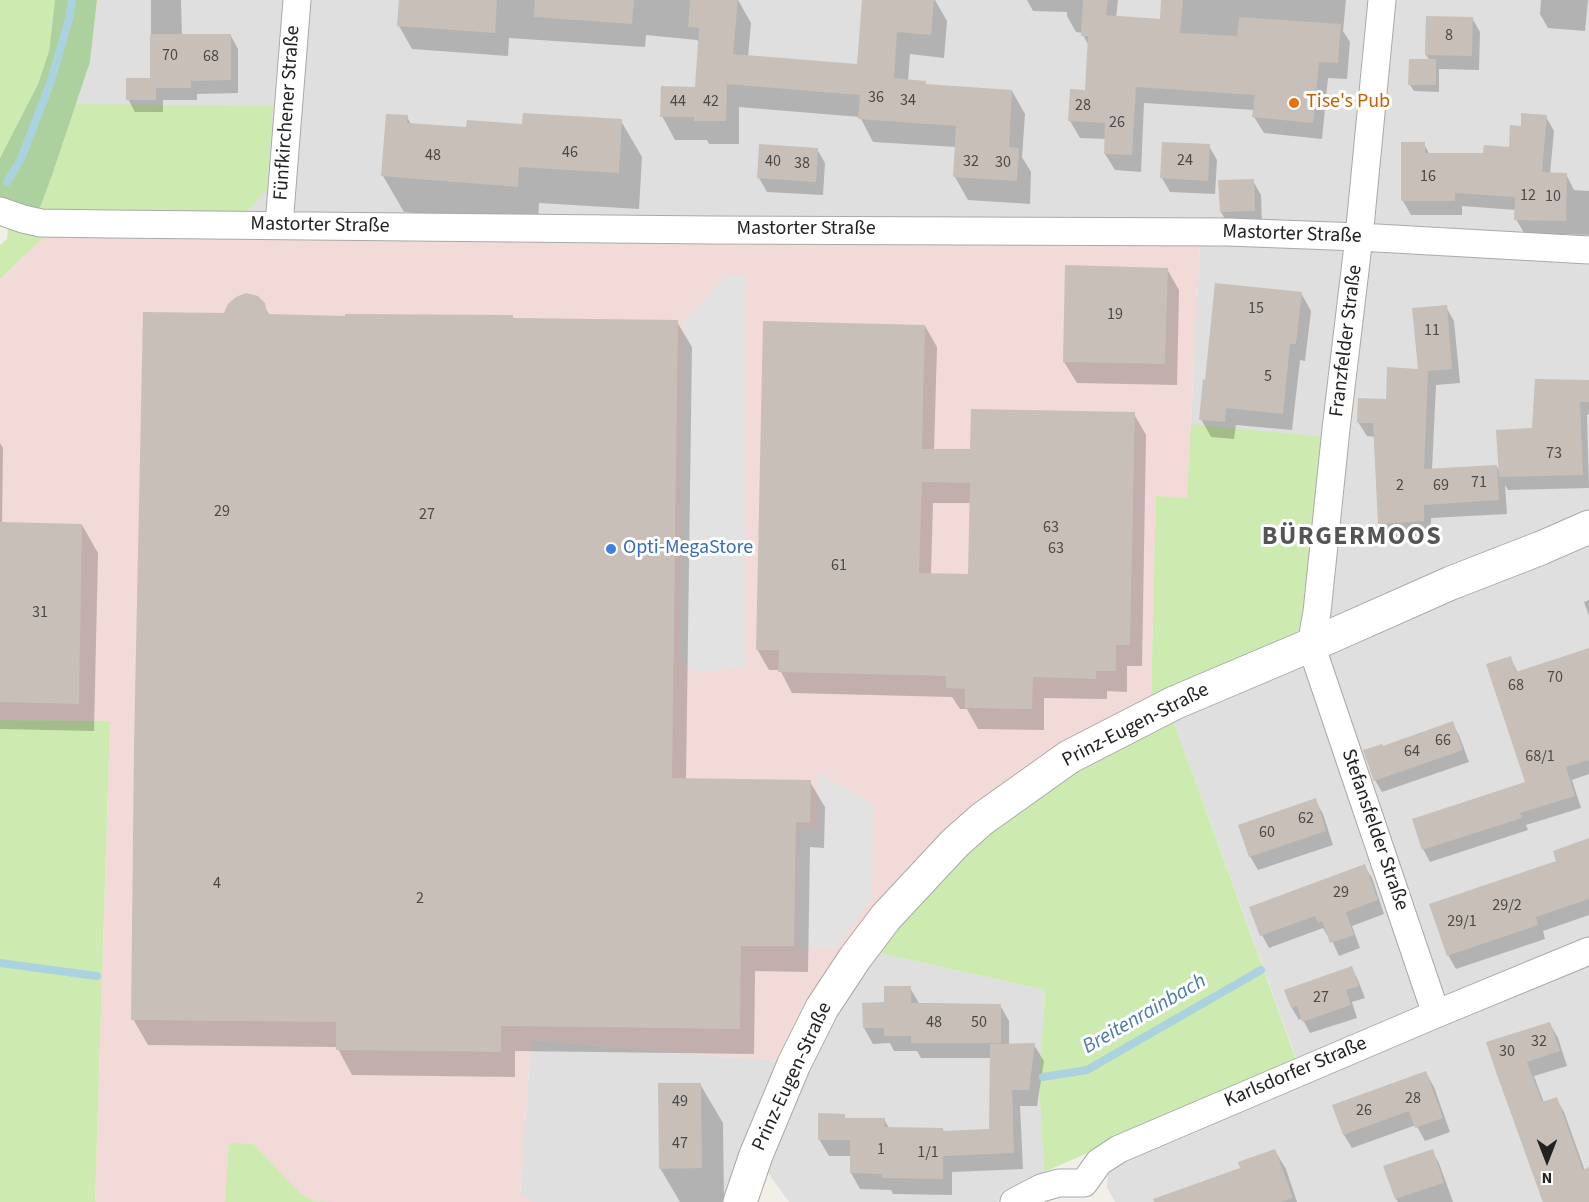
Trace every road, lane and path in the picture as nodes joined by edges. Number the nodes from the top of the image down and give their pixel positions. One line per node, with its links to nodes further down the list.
1 (297, 0): 4 (street, Fünfkirchener Straße)
2 (1382, 0): 5 (street, Franzfelder Straße)
3 (13, 215): 4 (street, Mastorter Straße)
4 (279, 225): 5 (street, Mastorter Straße)
5 (1359, 237): 6 (street, Mastorter Straße); 8 (street, Franzfelder Straße)
6 (1589, 250)
7 (1589, 526): 8 (street, Prinz-Eugen-Straße)
8 (1311, 645): 10 (street, Stefansfelder Straße); 12 (street, Prinz-Eugen-Straße)
9 (1589, 951): 10 (street, Karlsdorfer Straße)
10 (1436, 1014): 11 (street, Karlsdorfer Straße)
11 (1091, 1192): 13 (street, Karlsdorfer Straße)
12 (740, 1202)
13 (1014, 1202)

